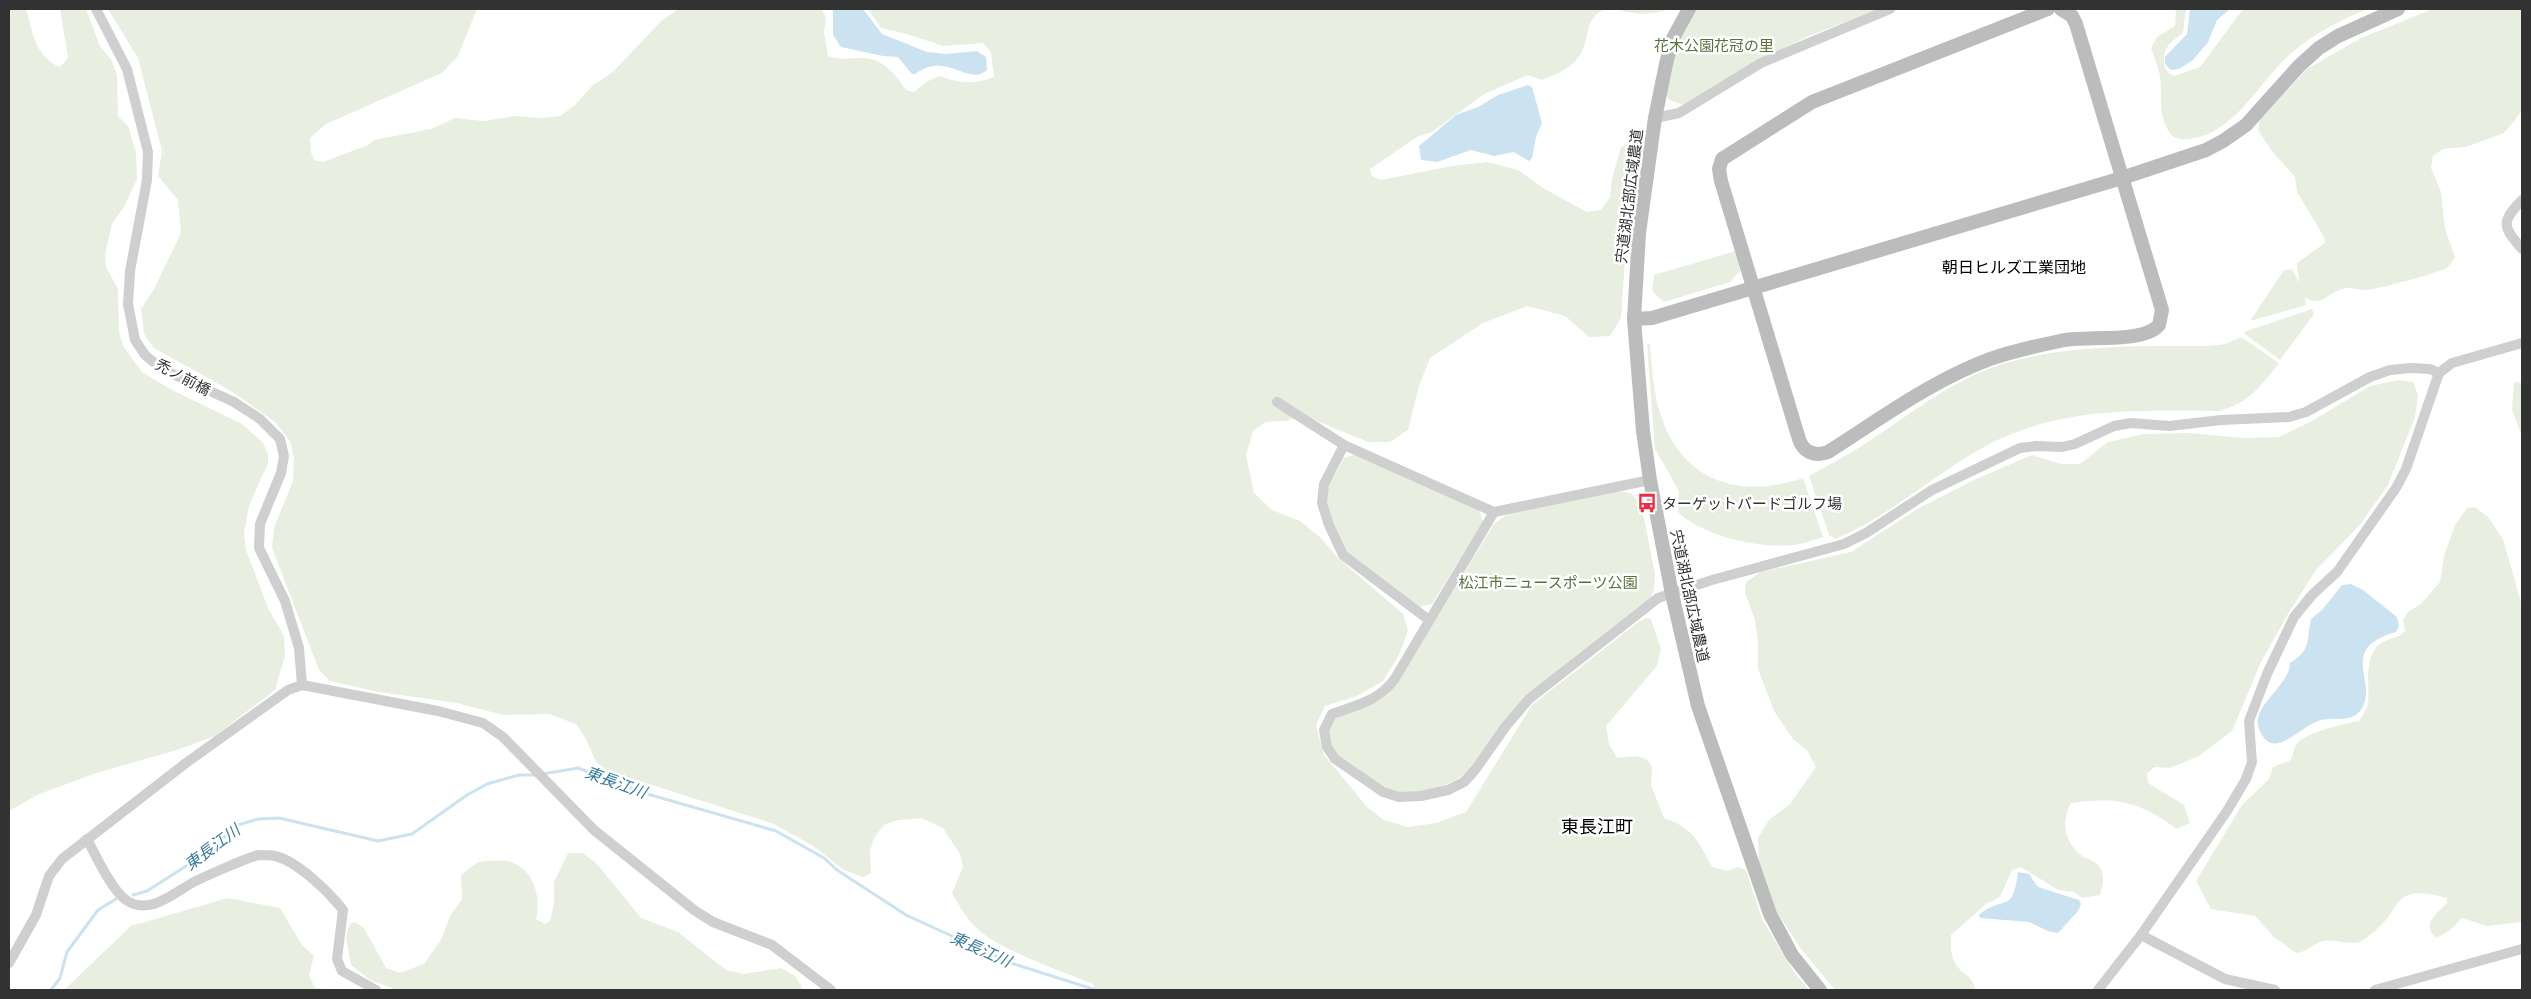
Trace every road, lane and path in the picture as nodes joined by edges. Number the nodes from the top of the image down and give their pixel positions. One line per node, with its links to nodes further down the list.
1 (96, 9): 21 (street, 禿ノ前橋)
2 (1689, 9): 7 (street, 宍道湖北部広域農道)
3 (1890, 9): 7 (street)
4 (2048, 9): 11 (street)
5 (2061, 9): 8 (street)
6 (2398, 9): 8 (street)
7 (1655, 118): 12 (street, 宍道湖北部広域農道)
8 (2122, 178): 11 (street); 11 (street)
9 (2522, 200): 10 (street)
10 (2522, 248)
11 (1752, 288): 12 (street)
12 (1634, 319): 17 (street, 宍道湖北部広域農道)
13 (2522, 343): 14 (street)
14 (2439, 373): 19 (street); 23 (street)
15 (1278, 402): 16 (street)
16 (1344, 445): 18 (street); 20 (street)
17 (1650, 480): 18 (street); 19 (street, 宍道湖北部広域農道)
18 (1494, 512): 20 (street)
19 (1672, 594): 20 (street); 28 (street, 宍道湖北部広域農道)
20 (1429, 620)
21 (302, 685): 22 (street); 27 (street)
22 (87, 839): 25 (street); 26 (street)
23 (2141, 935): 29 (street); 30 (street)
24 (2522, 948): 31 (street)
25 (9, 963)
26 (376, 990)
27 (831, 990)
28 (1820, 990)
29 (2098, 990)
30 (2275, 990)
31 (2375, 990)

